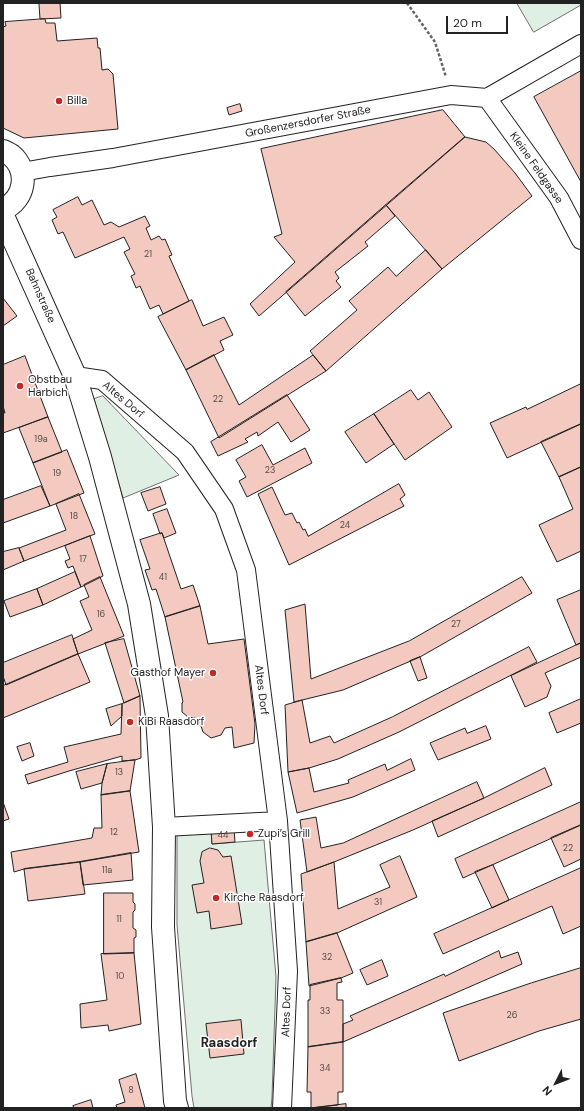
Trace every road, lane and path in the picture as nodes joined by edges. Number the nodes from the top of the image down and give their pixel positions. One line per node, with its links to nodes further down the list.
1 (407, 3): 3 (path)
2 (581, 44): 4 (street)
3 (451, 95): 4 (street, Großenzersdorfer Straße); 6 (street, Großenzersdorfer Straße)
4 (487, 98): 9 (street, Kleine Feldgasse)
5 (3, 151): 6 (main road)
6 (22, 172): 7 (main road)
7 (3, 209)
8 (3, 216): 10 (main road, Bahnstraße)
9 (581, 240)
10 (76, 376): 11 (street, Altes Dorf); 12 (main road)
11 (278, 821): 12 (street); 14 (street, Altes Dorf)
12 (164, 827): 13 (main road)
13 (177, 1108)
14 (282, 1108)

